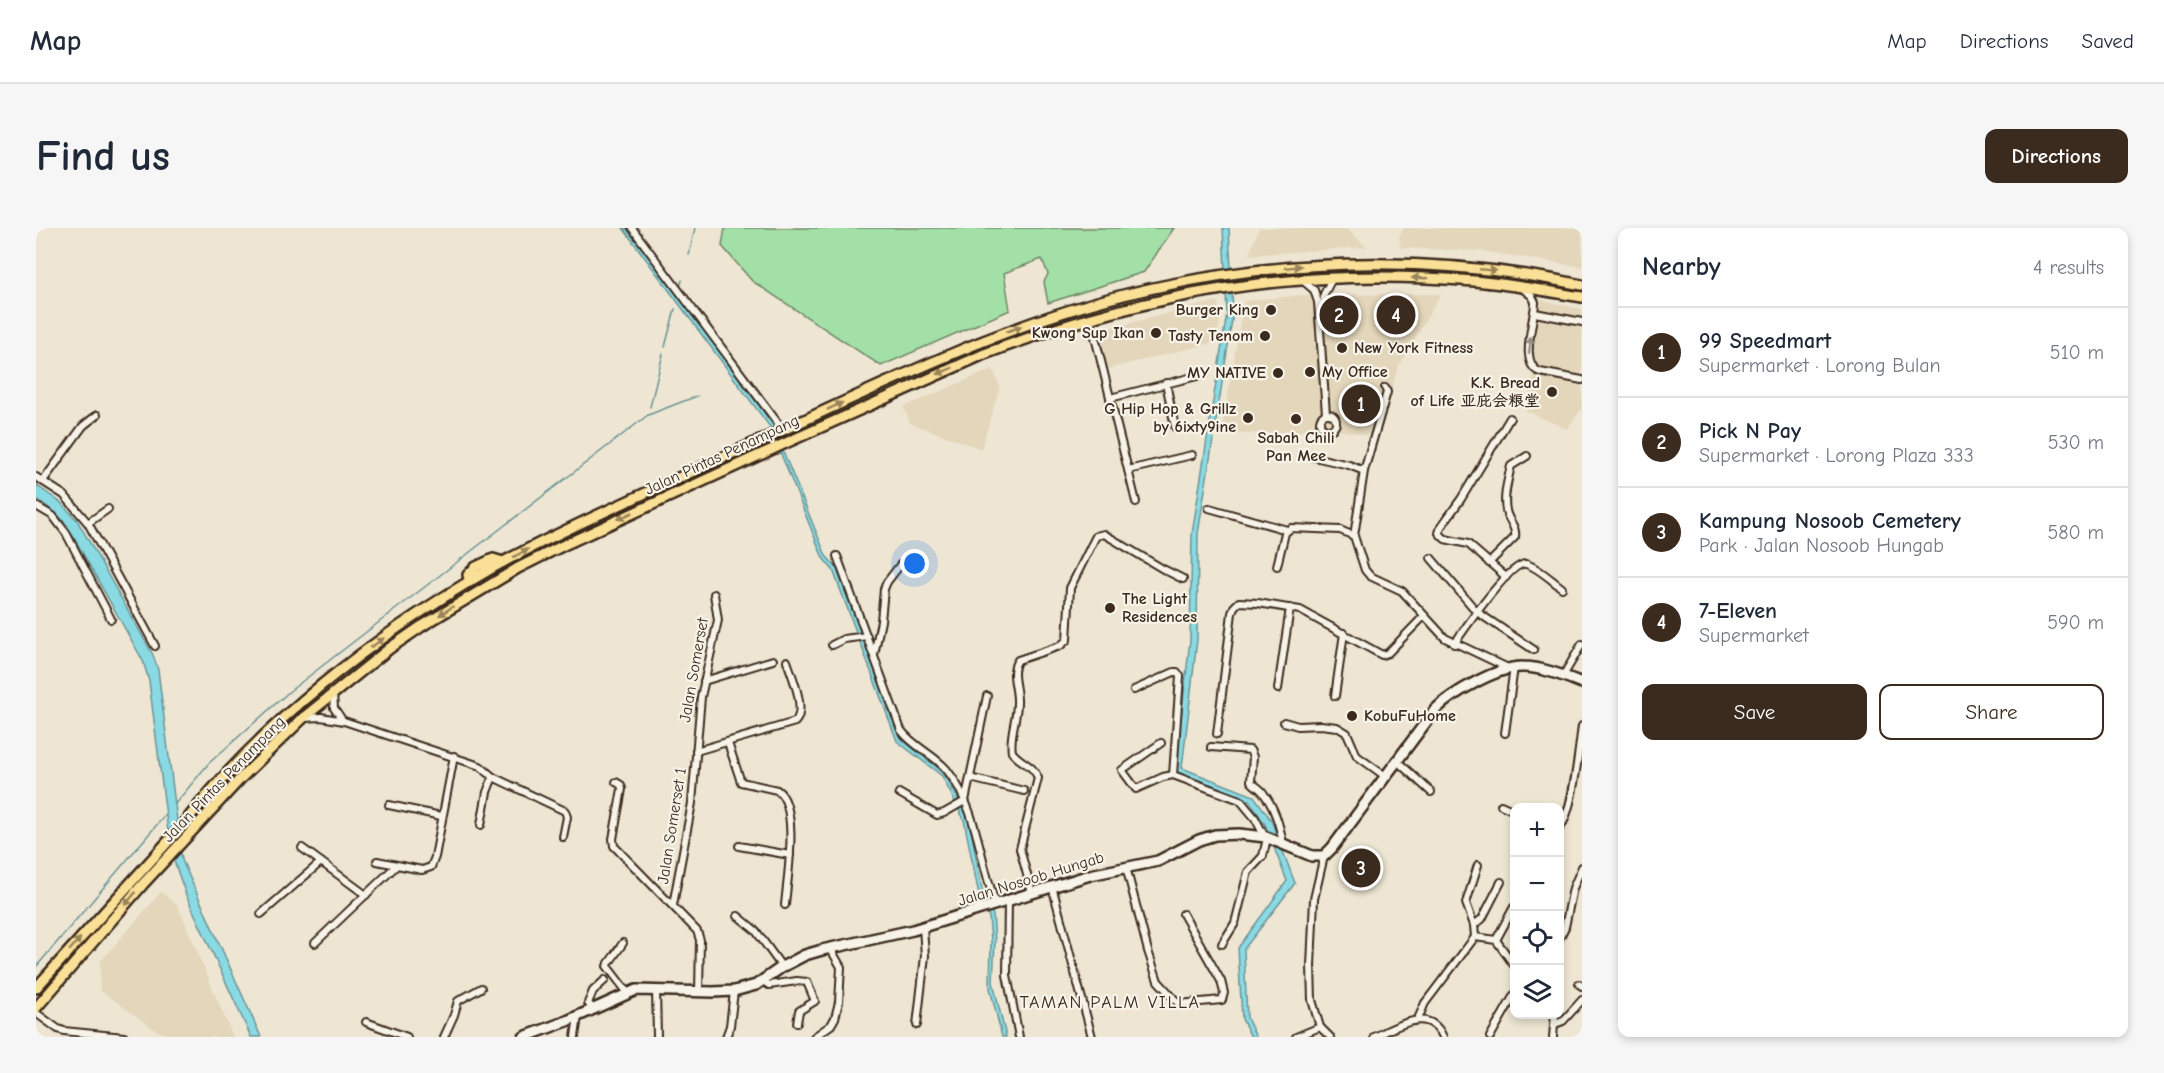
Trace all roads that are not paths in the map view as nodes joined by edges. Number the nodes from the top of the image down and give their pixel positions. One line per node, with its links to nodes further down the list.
1 (632, 228): 20 (street)
2 (1334, 277): 3 (main road, Jalan Pintas Penampang); 3 (street); 5 (main road, Jalan Pintas Penampang, one-way to 2)
3 (1301, 279): 7 (main road, Jalan Pintas Penampang)
4 (1582, 285): 20 (main road, Jalan Pintas Penampang, one-way to 4)
5 (1519, 286): 6 (main road, Jalan Pintas Penampang); 8 (street)
6 (1582, 297)
7 (1125, 308): 10 (main road, Jalan Pintas Penampang); 11 (street)
8 (1534, 313): 9 (street); 13 (street, one-way to 8)
9 (1582, 322)
10 (1072, 323): 11 (street); 42 (main road, Jalan Pintas Penampang, one-way to 42)
11 (1092, 325): 16 (street)
12 (1205, 374): 14 (street)
13 (1582, 380)
14 (1166, 383): 16 (street); 19 (street)
15 (1385, 388): 25 (street)
16 (1110, 398): 24 (street)
17 (97, 415): 27 (street)
18 (1510, 418): 37 (street)
19 (1175, 427)
20 (782, 430): 43 (main road, Jalan Pintas Penampang, one-way to 20)
21 (1192, 455): 24 (street)
22 (1527, 456): 37 (street)
23 (1314, 457): 25 (street)
24 (1128, 470): 28 (street)
25 (1364, 471): 34 (street)
26 (36, 477): 27 (street)
27 (43, 481): 32 (street)
28 (1136, 502)
29 (36, 506): 49 (street)
30 (1209, 508): 33 (street)
31 (108, 509): 32 (street)
32 (88, 523): 55 (street)
33 (1287, 530): 34 (street); 39 (street)
34 (1354, 536): 48 (street)
35 (837, 556): 51 (street)
36 (1431, 558): 47 (street)
37 (1489, 564): 40 (street)
38 (900, 565): 57 (street)
39 (1277, 566)
40 (1506, 577): 44 (street); 47 (street)
41 (1183, 579): 114 (street)
42 (496, 580): 43 (main road); 61 (main road, Jalan Pintas Penampang, one-way to 61)
43 (470, 582): 65 (main road, Jalan Pintas Penampang, one-way to 43)
44 (1562, 588)
45 (714, 594): 63 (street, Jalan Somerset)
46 (1290, 608): 50 (street); 66 (street); 76 (street)
47 (1478, 612): 52 (street); 56 (street)
48 (1424, 616): 50 (street); 52 (street)
49 (111, 619)
50 (1344, 633): 70 (street)
51 (867, 636): 54 (street); 57 (street)
52 (1454, 644): 60 (street)
53 (1582, 644): 62 (street)
54 (832, 645)
55 (155, 646)
56 (1534, 650)
57 (874, 656): 92 (street)
58 (773, 660): 63 (street)
59 (787, 661): 77 (street)
60 (1511, 668): 62 (main road); 75 (street); 82 (main road)
61 (362, 670): 65 (main road); 68 (main road, Jalan Pintas Penampang)
62 (1563, 676): 64 (main road)
63 (704, 681): 80 (street, Jalan Somerset)
64 (1582, 683)
65 (321, 686): 137 (main road, Jalan Pintas Penampang, one-way to 65)
66 (1278, 689)
67 (1134, 690): 84 (street)
68 (333, 693): 71 (main road, Jalan Pintas Penampang); 72 (street)
69 (987, 696): 87 (street)
70 (1335, 696)
71 (303, 718): 72 (street); 145 (main road, Jalan Pintas Penampang, one-way to 145)
72 (344, 721): 81 (street)
73 (1284, 722): 85 (street)
74 (1582, 726): 83 (street)
75 (1505, 733)
76 (1217, 734)
77 (729, 743): 80 (street); 104 (street)
78 (1161, 743): 84 (street)
79 (1211, 747): 101 (street)
80 (696, 751): 117 (street, Jalan Somerset 1)
81 (453, 756): 86 (street); 96 (street)
82 (1397, 760): 85 (main road); 90 (street)
83 (1579, 763): 97 (street)
84 (1173, 775): 100 (street)
85 (1385, 776): 105 (main road)
86 (493, 777): 98 (street); 99 (street)
87 (970, 778): 89 (street); 92 (street)
88 (616, 782): 117 (street, Jalan Somerset 1)
89 (1024, 791)
90 (1431, 792)
91 (899, 793): 92 (street)
92 (964, 802): 119 (street)
93 (389, 805): 96 (street)
94 (1501, 805): 95 (street)
95 (1510, 809)
96 (441, 816): 109 (street)
97 (1564, 819)
98 (481, 825)
99 (563, 837)
100 (1267, 838): 101 (main road, Jalan Nosoob Hungab); 110 (main road, Jalan Nosoob Hungab); 131 (street)
101 (1282, 843): 105 (main road, Jalan Nosoob Hungab)
102 (739, 846): 104 (street)
103 (302, 848): 107 (street)
104 (790, 855): 118 (street)
105 (1324, 856): 155 (street)
106 (377, 861): 109 (street)
107 (321, 862): 115 (street); 121 (street)
108 (1478, 865): 124 (street)
109 (396, 866): 115 (street)
110 (1126, 867): 113 (main road, Jalan Nosoob Hungab); 122 (street)
111 (1582, 867): 126 (street)
112 (1501, 882): 124 (street)
113 (1053, 886): 114 (main road, Jalan Nosoob Hungab); 165 (street)
114 (1032, 893): 116 (main road, Jalan Nosoob Hungab)
115 (366, 895): 129 (street)
116 (1008, 902): 119 (main road, Jalan Nosoob Hungab); 164 (street)
117 (672, 905): 140 (street, Jalan Somerset 1)
118 (784, 905)
119 (991, 907): 125 (main road, Jalan Nosoob Hungab)
120 (1513, 911): 128 (street)
121 (261, 914)
122 (1183, 914)
123 (738, 916): 134 (street)
124 (1474, 925): 127 (street)
125 (923, 927): 132 (main road, Jalan Nosoob Hungab); 153 (street)
126 (1564, 929)
127 (1475, 937): 128 (street); 149 (street)
128 (1496, 940): 133 (street)
129 (315, 943)
130 (623, 943): 142 (street)
131 (1222, 945)
132 (830, 948): 134 (main road, Jalan Nosoob Hungab); 163 (street)
133 (1510, 958)
134 (782, 967): 136 (main road, Jalan Nosoob Hungab)
135 (605, 980): 146 (street)
136 (763, 981): 141 (main road, Jalan Nosoob Hungab); 152 (street)
137 (36, 988)
138 (481, 988): 158 (street)
139 (656, 989): 140 (main road, Jalan Nosoob Hungab); 142 (main road, Jalan Nosoob Hungab); 161 (street)
140 (699, 991): 141 (main road, Jalan Nosoob Hungab)
141 (735, 991): 162 (street)
142 (627, 992): 146 (main road, Jalan Nosoob Hungab)
143 (1582, 1000): 154 (street)
144 (1510, 1003): 170 (street)
145 (36, 1008)
146 (593, 1009): 148 (main road, Jalan Nosoob Hungab)
147 (36, 1013): 156 (street)
148 (578, 1016): 159 (main road, Jalan Nosoob Hungab); 160 (street)
149 (1418, 1019): 168 (street); 169 (street)
150 (1555, 1019): 154 (street)
151 (366, 1022): 157 (street)
152 (797, 1023)
153 (917, 1024)
154 (1555, 1024): 171 (street)
155 (1320, 1027): 166 (street); 167 (street)
156 (124, 1037)
157 (407, 1037)
158 (444, 1037)
159 (524, 1037)
160 (575, 1037)
161 (657, 1037)
162 (726, 1037)
163 (814, 1037)
164 (1019, 1037)
165 (1092, 1037)
166 (1296, 1037)
167 (1330, 1037)
168 (1374, 1037)
169 (1443, 1037)
170 (1490, 1037)
171 (1553, 1037)

